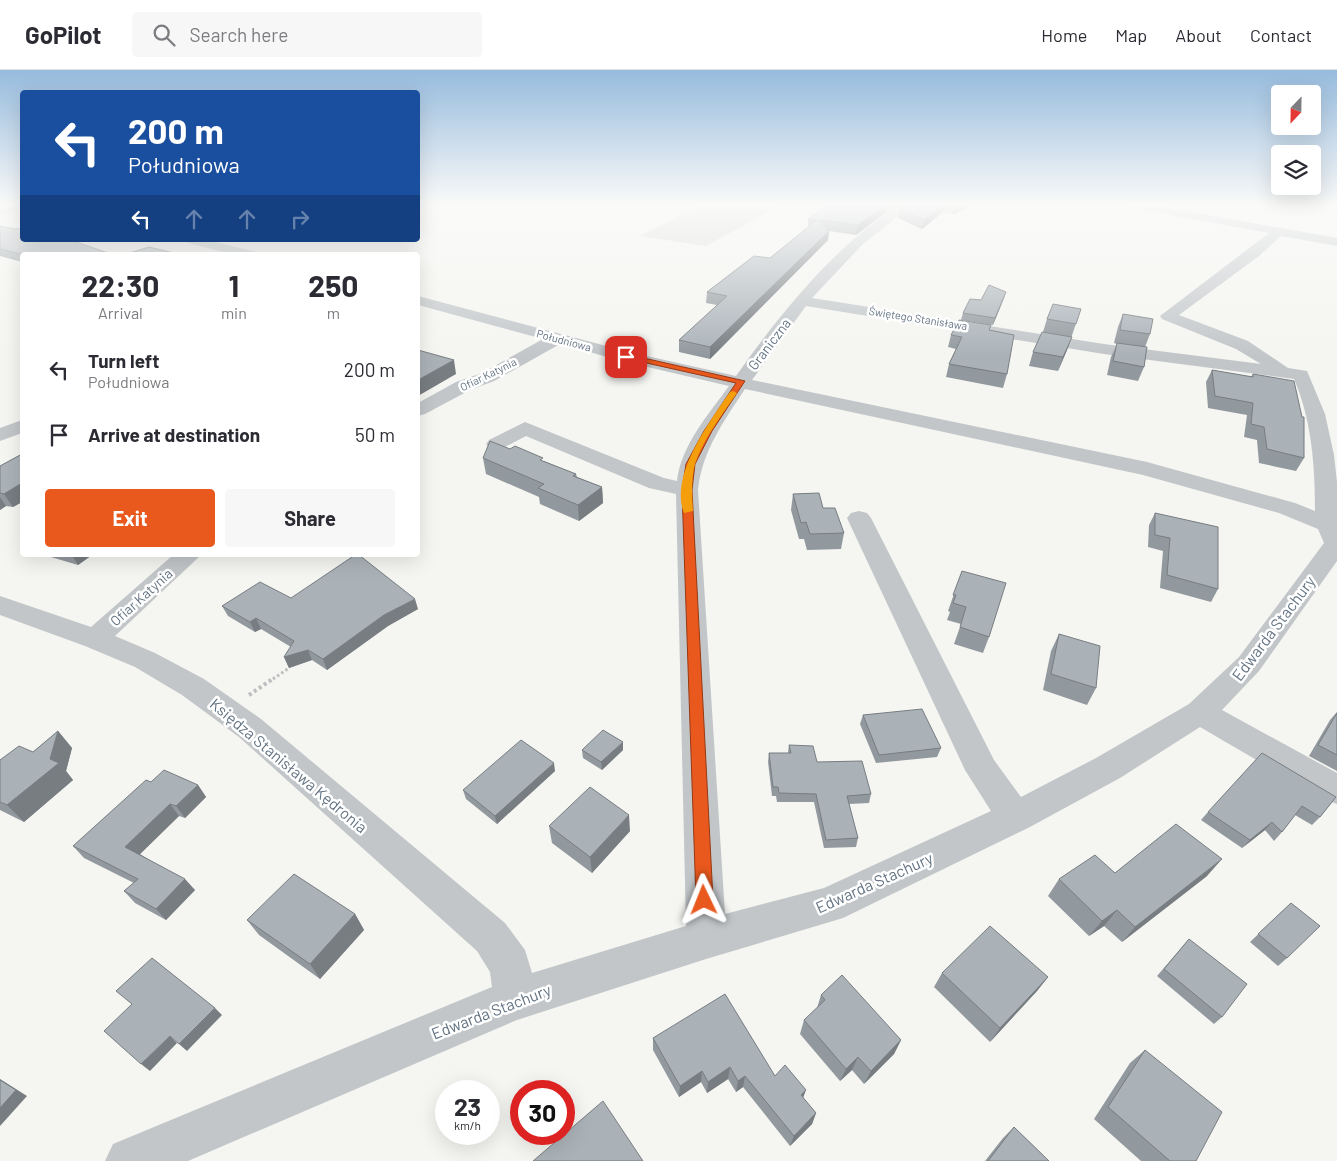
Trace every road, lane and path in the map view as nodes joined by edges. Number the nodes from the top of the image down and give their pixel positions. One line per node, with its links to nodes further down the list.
1 (846, 254): 3 (street, Graniczna)
2 (1253, 254): 6 (street)
3 (802, 300): 6 (street, Świętego Stanisława); 7 (street, Graniczna)
4 (420, 301): 5 (street, Południowa)
5 (558, 338): 7 (street, Południowa); 8 (street, Ofiar Katynia)
6 (1293, 374): 13 (street)
7 (741, 381): 12 (street, Graniczna); 15 (street, Południowa)
8 (420, 409)
9 (20, 427): 10 (street)
10 (0, 435)
11 (496, 444): 12 (street)
12 (687, 490): 24 (street, Graniczna)
13 (1332, 492): 15 (street)
14 (859, 518): 23 (street)
15 (1333, 537): 21 (street, Edwarda Stachury)
16 (186, 557): 18 (street, Ofiar Katynia)
17 (0, 605): 18 (street, Księdza Stanisława Kędronia)
18 (95, 639): 20 (street, Księdza Stanisława Kędronia)
19 (289, 668): 20 (path)
20 (226, 711): 25 (street, Księdza Stanisława Kędronia)
21 (1200, 712): 22 (street); 23 (street, Edwarda Stachury)
22 (1337, 790)
23 (1015, 817): 24 (street, Edwarda Stachury)
24 (706, 939): 25 (street, Edwarda Stachury)
25 (515, 999): 26 (street, Edwarda Stachury)
26 (130, 1161)

